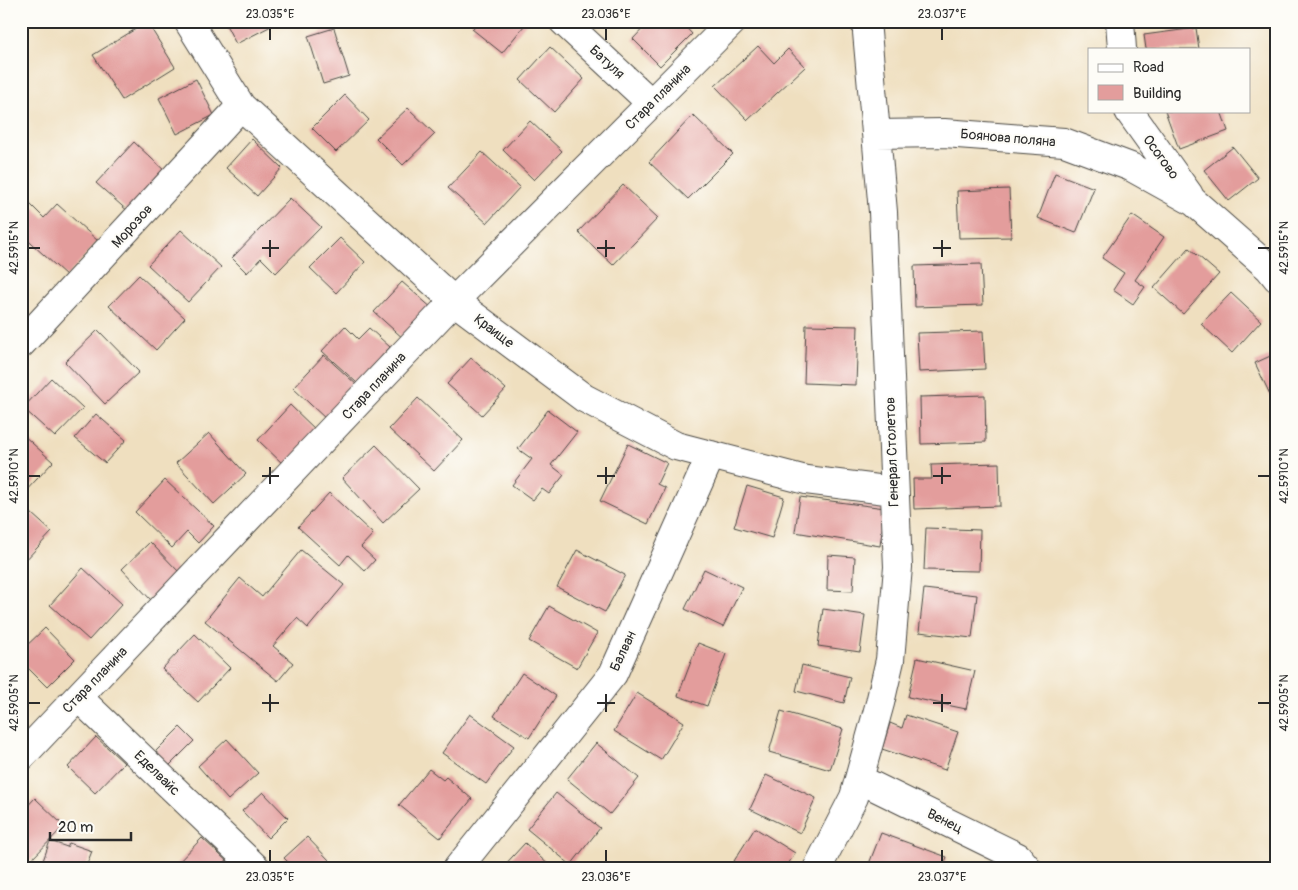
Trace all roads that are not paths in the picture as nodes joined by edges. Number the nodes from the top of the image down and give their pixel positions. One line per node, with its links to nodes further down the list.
1 (188, 21): 8 (street, Краище)
2 (564, 21): 7 (street, Батуля)
3 (733, 21): 7 (street, Стара планина)
4 (866, 21): 10 (street, Генерал Столетов)
5 (1120, 21): 6 (street)
6 (1122, 48)
7 (651, 103): 13 (street, Стара планина)
8 (241, 106): 13 (street, Краище); 14 (street, Морозов)
9 (1130, 112): 11 (street, Осогово)
10 (876, 134): 11 (street, Боянова поляна); 16 (street, Генерал Столетов)
11 (1194, 202): 12 (street, Боянова поляна)
12 (1277, 278)
13 (454, 301): 15 (street, Краище); 17 (street, Стара планина)
14 (21, 344)
15 (711, 455): 16 (street, Краище); 21 (street, Балван)
16 (894, 491): 19 (street, Генерал Столетов)
17 (79, 698): 18 (street, Стара планина); 20 (street, Еделвайс)
18 (21, 757)
19 (859, 779): 22 (street, Генерал Столетов); 23 (street, Венец)
20 (257, 869)
21 (457, 869)
22 (817, 869)
23 (1028, 869)

